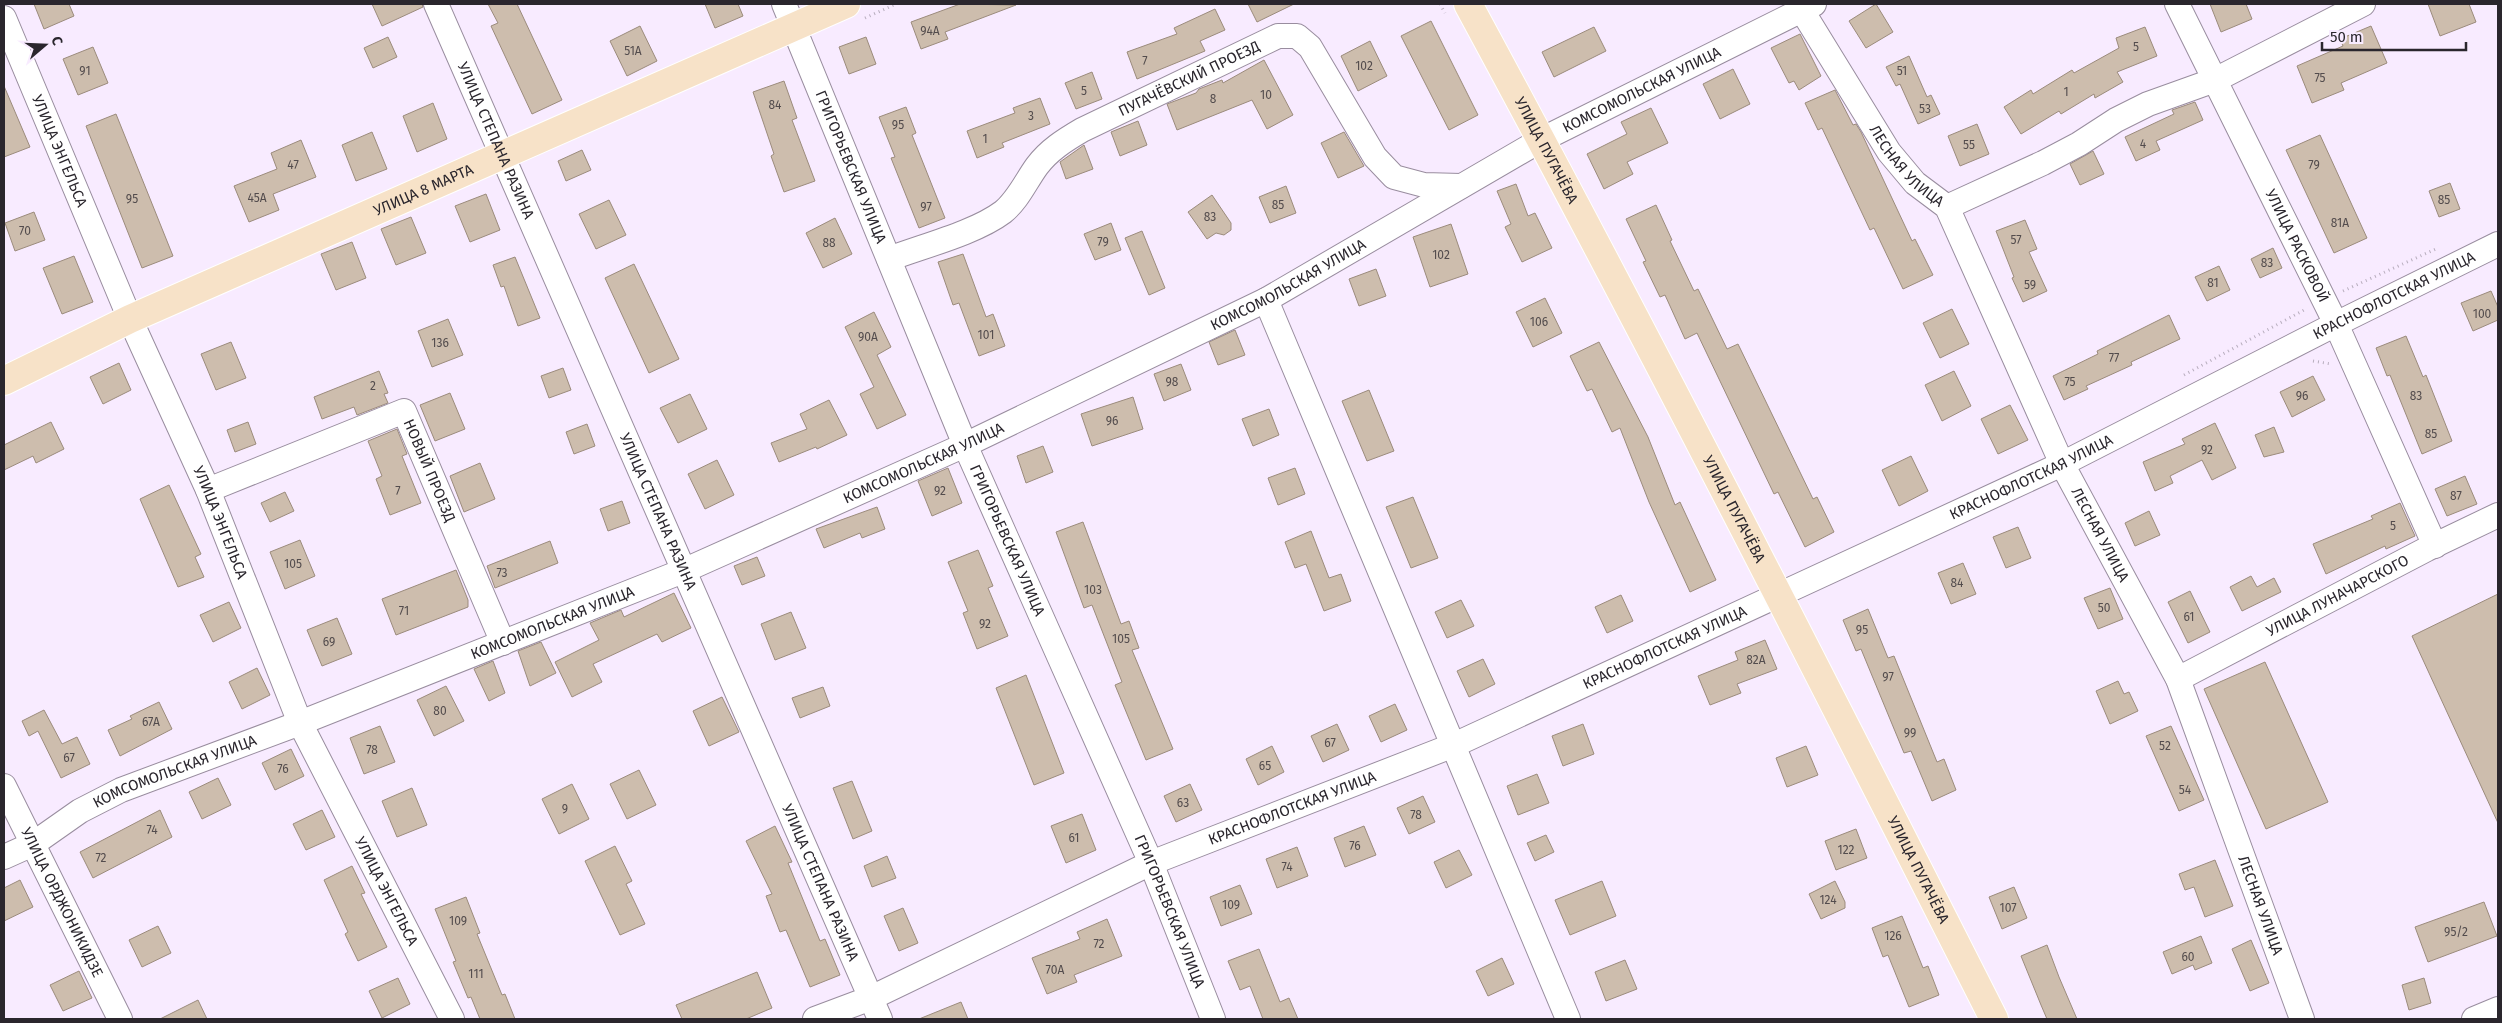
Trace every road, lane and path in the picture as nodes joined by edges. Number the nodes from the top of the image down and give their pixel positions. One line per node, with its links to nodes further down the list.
1 (436, 4): 11 (street, УЛИЦА СТЕПАНА РАЗИНА)
2 (846, 4): 7 (main road, УЛИЦА 8 МАРТА)
3 (1468, 4): 10 (main road, УЛИЦА ПУГАЧЁВА)
4 (2177, 4): 9 (street, УЛИЦА РАСКОВОЙ)
5 (2363, 4): 9 (street)
6 (1804, 6): 10 (street, КОМСОМОЛЬСКАЯ УЛИЦА); 13 (street, ЛЕСНАЯ УЛИЦА)
7 (789, 15): 11 (main road, УЛИЦА 8 МАРТА); 16 (street, ГРИГОРЬЕВСКАЯ УЛИЦА)
8 (4, 18): 19 (street, УЛИЦА ЭНГЕЛЬСА)
9 (2215, 80): 13 (street); 18 (street, УЛИЦА РАСКОВОЙ)
10 (1541, 140): 12 (street, КОМСОМОЛЬСКАЯ УЛИЦА); 29 (main road, УЛИЦА ПУГАЧЁВА)
11 (502, 155): 19 (main road, УЛИЦА 8 МАРТА); 28 (street, УЛИЦА СТЕПАНА РАЗИНА)
12 (1461, 186): 16 (street, ПУГАЧЁВСКИЙ ПРОЕЗД); 17 (street, КОМСОМОЛЬСКАЯ УЛИЦА)
13 (1947, 207): 24 (street, ЛЕСНАЯ УЛИЦА)
14 (2446, 244): 18 (path)
15 (2498, 244): 20 (street, КРАСНОФЛОТСКАЯ УЛИЦА)
16 (889, 259): 23 (street, ГРИГОРЬЕВСКАЯ УЛИЦА)
17 (1266, 300): 23 (street, КОМСОМОЛЬСКАЯ УЛИЦА); 33 (street)
18 (2324, 300): 20 (street, УЛИЦА РАСКОВОЙ); 21 (path)
19 (130, 319): 22 (main road, УЛИЦА 8 МАРТА); 25 (street, УЛИЦА ЭНГЕЛЬСА)
20 (2336, 324): 24 (street, КРАСНОФЛОТСКАЯ УЛИЦА); 27 (street, УЛИЦА РАСКОВОЙ)
21 (2180, 378)
22 (4, 381)
23 (965, 445): 28 (street, КОМСОМОЛЬСКАЯ УЛИЦА); 37 (street, ГРИГОРЬЕВСКАЯ УЛИЦА)
24 (2062, 464): 29 (street, КРАСНОФЛОТСКАЯ УЛИЦА); 31 (street, ЛЕСНАЯ УЛИЦА)
25 (208, 490): 30 (street, НОВЫЙ ПРОЕЗД); 32 (street, УЛИЦА ЭНГЕЛЬСА)
26 (2498, 515): 27 (street, УЛИЦА ЛУНАЧАРСКОГО)
27 (2435, 546): 31 (street, УЛИЦА ЛУНАЧАРСКОГО)
28 (683, 571): 30 (street, КОМСОМОЛЬСКАЯ УЛИЦА); 38 (street, УЛИЦА СТЕПАНА РАЗИНА)
29 (1779, 595): 33 (street, КРАСНОФЛОТСКАЯ УЛИЦА); 45 (main road, УЛИЦА ПУГАЧЁВА)
30 (503, 643): 32 (street, КОМСОМОЛЬСКАЯ УЛИЦА)
31 (2178, 679): 46 (street, ЛЕСНАЯ УЛИЦА)
32 (300, 723): 35 (street, КОМСОМОЛЬСКАЯ УЛИЦА); 41 (street, УЛИЦА ЭНГЕЛЬСА)
33 (1454, 746): 37 (street, КРАСНОФЛОТСКАЯ УЛИЦА); 44 (street)
34 (4, 786): 35 (street, УЛИЦА ОРДЖОНИКИДЗЕ)
35 (33, 844): 36 (street, КОМСОМОЛЬСКАЯ УЛИЦА); 40 (street, УЛИЦА ОРДЖОНИКИДЗЕ)
36 (4, 857)
37 (1151, 863): 38 (street, КРАСНОФЛОТСКАЯ УЛИЦА); 43 (street, ГРИГОРЬЕВСКАЯ УЛИЦА)
38 (875, 1009): 42 (street, КРАСНОФЛОТСКАЯ УЛИЦА)
39 (2498, 1009): 47 (street)
40 (120, 1019)
41 (452, 1019)
42 (815, 1019)
43 (1214, 1019)
44 (1568, 1019)
45 (1994, 1019)
46 (2302, 1019)
47 (2474, 1019)

